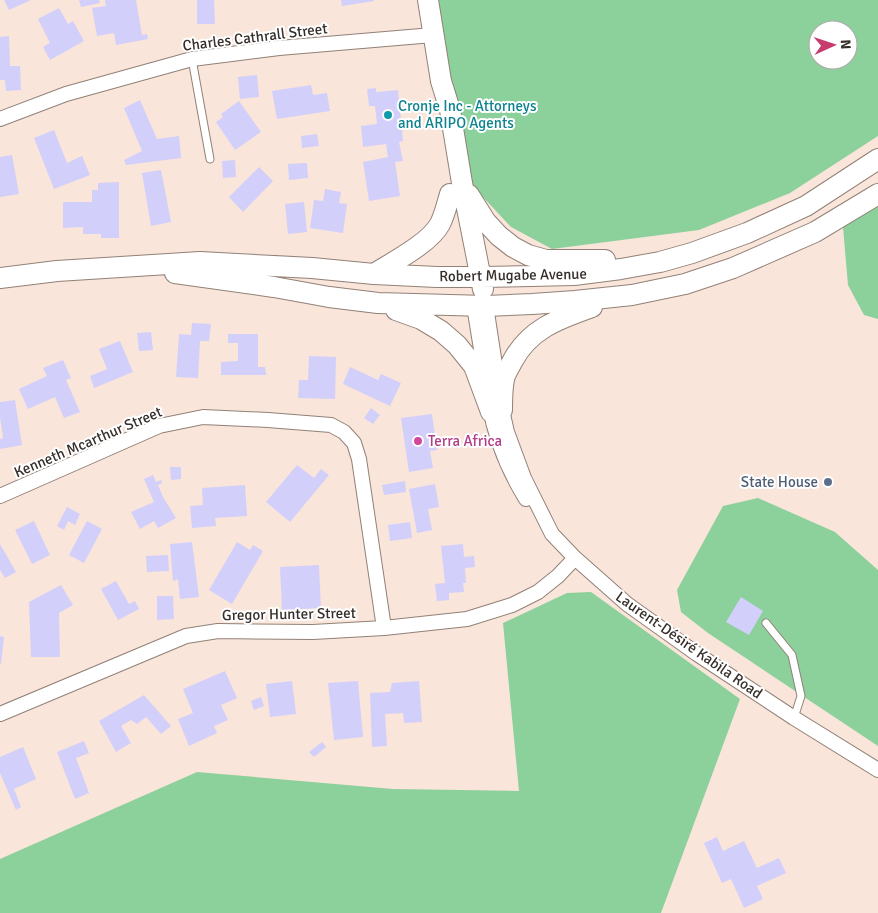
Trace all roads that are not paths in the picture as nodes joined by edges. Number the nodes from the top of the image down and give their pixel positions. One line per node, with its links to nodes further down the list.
1 (428, 0): 2 (main road, Laurent-Désiré Kabila Road)
2 (434, 35): 3 (street, Charles Cathrall Street); 7 (main road, Laurent-Désiré Kabila Road)
3 (192, 59): 4 (street, Charles Cathrall Street); 5 (lane)
4 (0, 119)
5 (210, 159)
6 (878, 159): 9 (main road, Robert Mugabe Avenue)
7 (456, 188): 9 (main road); 11 (main road); 12 (main road, Laurent-Désiré Kabila Road)
8 (878, 194): 14 (main road, Robert Mugabe Avenue)
9 (692, 253): 12 (main road, Robert Mugabe Avenue)
10 (123, 266): 11 (main road, Robert Mugabe Avenue); 13 (main road, Robert Mugabe Avenue); 15 (main road, Robert Mugabe Avenue)
11 (374, 274): 12 (main road, Robert Mugabe Avenue)
12 (475, 277): 16 (main road, Laurent-Désiré Kabila Road)
13 (0, 278)
14 (632, 294): 16 (main road, Robert Mugabe Avenue); 17 (main road)
15 (378, 303): 16 (main road, Robert Mugabe Avenue); 17 (main road)
16 (480, 306): 17 (street, Laurent-Désiré Kabila Road)
17 (496, 411): 19 (street, Laurent-Désiré Kabila Road)
18 (0, 496): 21 (street, Kenneth Mcarthur Street)
19 (575, 558): 21 (street, Gregor Hunter Street); 23 (street, Laurent-Désiré Kabila Road)
20 (766, 623): 23 (lane)
21 (384, 628): 22 (street, Gregor Hunter Street)
22 (0, 714)
23 (794, 718): 24 (street, Laurent-Désiré Kabila Road)
24 (878, 770)

